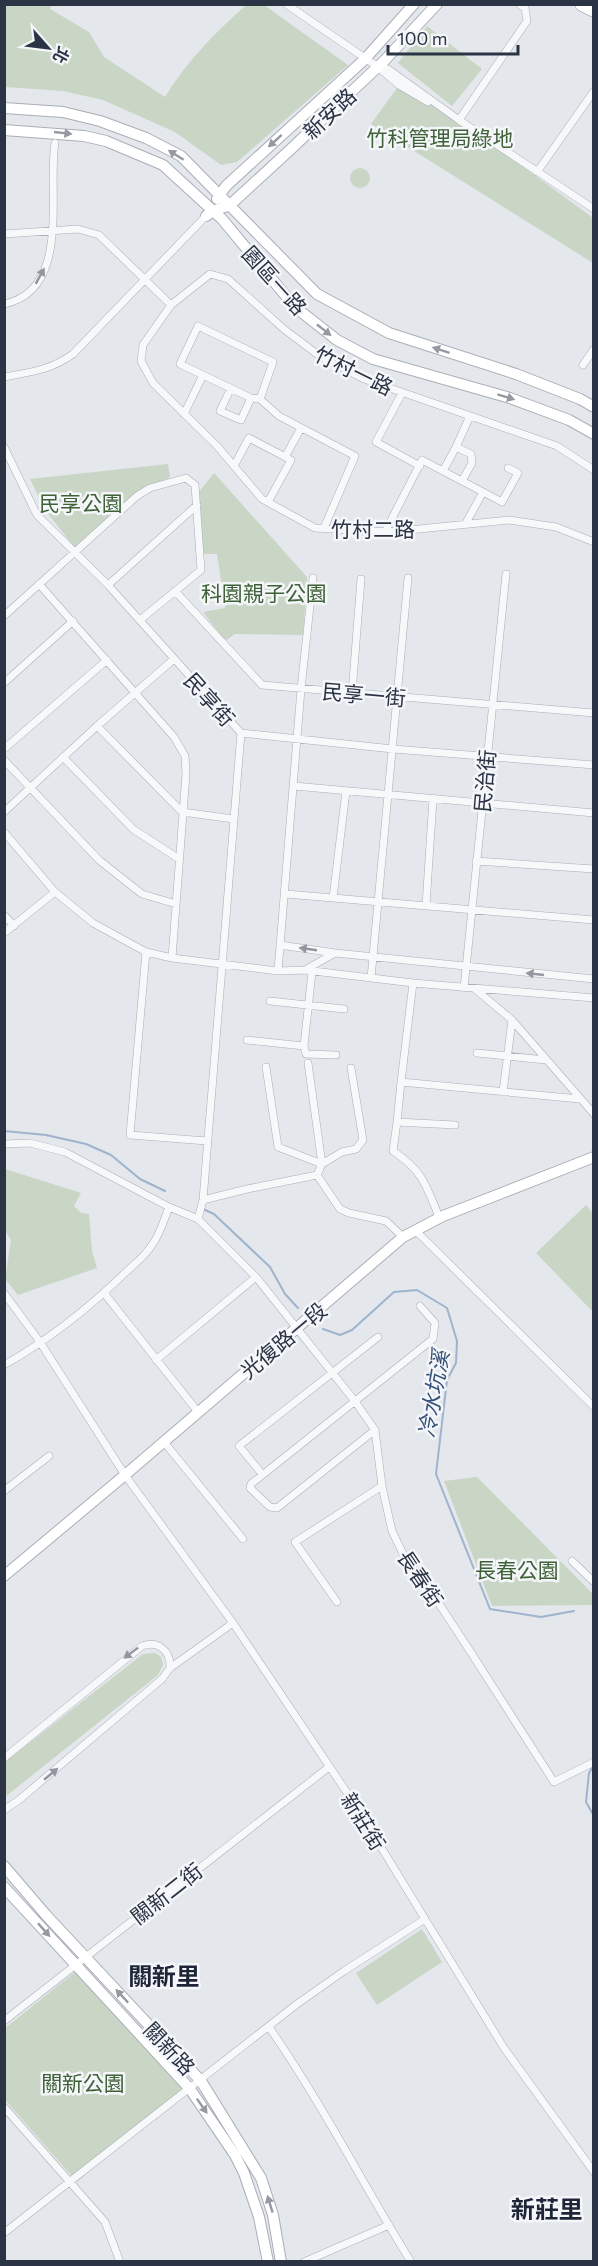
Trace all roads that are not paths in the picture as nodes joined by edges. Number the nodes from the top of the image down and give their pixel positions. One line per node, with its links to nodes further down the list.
1 (286, 4): 7 (street)
2 (414, 4): 7 (street, 新安路)
3 (437, 4): 8 (street, 新安路)
4 (519, 4): 11 (street)
5 (582, 4): 6 (highway)
6 (594, 10)
7 (365, 59): 8 (street); 15 (street, 新安路, one-way to 15)
8 (378, 67): 11 (street); 16 (street, 新安路)
9 (594, 91): 14 (street)
10 (4, 108): 15 (street, 園區一路, one-way to 10)
11 (459, 120): 14 (street)
12 (4, 130): 18 (street, 園區一路, one-way to 18)
13 (55, 143): 19 (street)
14 (537, 172): 17 (street)
15 (219, 194): 16 (street, 園區一路); 18 (street, 新安路)
16 (230, 205): 18 (street, 新安路); 32 (street, 園區一路, one-way to 16)
17 (594, 208)
18 (210, 213): 21 (street); 36 (street, 園區一路, one-way to 36)
19 (54, 231): 20 (street); 21 (street); 22 (street, one-way to 19)
20 (4, 234)
21 (145, 280): 23 (street); 27 (street)
22 (4, 304)
23 (171, 305): 29 (street, 竹村一路); 33 (street, 竹村二路)
24 (594, 349): 25 (street)
25 (583, 365)
26 (203, 375): 28 (street); 31 (street); 33 (street)
27 (4, 377)
28 (231, 388): 30 (street); 30 (street)
29 (402, 393): 34 (street, 竹村一路); 41 (street)
30 (251, 398): 31 (street)
31 (260, 399): 35 (street)
32 (594, 407)
33 (184, 414): 40 (street, 竹村二路)
34 (470, 416): 38 (street); 43 (street, 竹村一路)
35 (301, 428): 39 (street); 50 (street)
36 (594, 434)
37 (4, 447): 53 (street, 民享街)
38 (456, 447): 44 (street); 45 (street)
39 (285, 457): 40 (street); 47 (street)
40 (234, 466): 47 (street, 竹村二路)
41 (420, 466): 44 (street); 51 (street)
42 (508, 468): 46 (street)
43 (594, 470)
44 (443, 471): 45 (street)
45 (462, 481): 46 (street)
46 (483, 492): 49 (street)
47 (268, 502): 50 (street, 竹村二路)
48 (197, 505): 53 (street); 59 (street); 60 (street)
49 (466, 523): 51 (street, 竹村二路); 52 (street, 竹村二路)
50 (324, 528): 51 (street, 竹村二路)
51 (385, 532)
52 (594, 542)
53 (75, 552): 58 (street); 59 (street, 民享街)
54 (506, 574): 71 (street, 民治街)
55 (313, 578): 67 (street)
56 (408, 578): 70 (street)
57 (361, 579): 69 (street)
58 (39, 584): 61 (street); 63 (street)
59 (108, 585): 62 (street, 民享街)
60 (175, 591): 62 (street); 67 (street, 民享一街)
61 (4, 616)
62 (140, 620): 64 (street, 民享街)
63 (73, 621): 65 (street); 66 (street)
64 (174, 659): 68 (street); 74 (street, 民享街)
65 (107, 660): 68 (street); 76 (street)
66 (4, 683)
67 (301, 689): 69 (street, 民享一街); 75 (street)
68 (136, 692): 73 (street); 89 (street)
69 (352, 693): 70 (street, 民享一街)
70 (398, 697): 71 (street, 民享一街); 77 (street)
71 (491, 704): 72 (street, 民享一街); 79 (street, 民治街)
72 (594, 713)
73 (97, 726): 78 (street); 89 (street)
74 (242, 733): 75 (street, 民享街); 91 (street)
75 (297, 739): 77 (street, 民享街); 82 (street)
76 (4, 749)
77 (393, 749): 79 (street, 民享街); 85 (street)
78 (63, 757): 83 (street); 93 (street)
79 (486, 757): 81 (street, 民享街); 87 (street, 民治街)
80 (4, 760): 83 (street)
81 (594, 765)
82 (294, 786): 84 (street); 97 (street)
83 (30, 788): 88 (street); 100 (street)
84 (346, 791): 85 (street); 98 (street)
85 (388, 795): 86 (street); 99 (street)
86 (433, 799): 87 (street); 101 (street)
87 (483, 803): 90 (street); 94 (street, 民治街)
88 (4, 812)
89 (182, 812): 91 (street); 93 (street)
90 (594, 813)
91 (234, 819): 112 (street)
92 (4, 832): 96 (street)
93 (179, 859): 100 (street)
94 (476, 861): 95 (street); 102 (street, 民治街)
95 (594, 869)
96 (55, 892): 105 (street); 108 (street)
97 (286, 894): 98 (street); 107 (street)
98 (333, 898): 99 (street)
99 (377, 902): 101 (street); 110 (street)
100 (176, 904): 111 (street)
101 (426, 905): 102 (street)
102 (471, 910): 104 (street); 113 (street, 民治街)
103 (4, 915): 105 (street)
104 (594, 920)
105 (14, 926): 106 (street)
106 (4, 933)
107 (280, 945): 109 (street, one-way to 107); 114 (street)
108 (147, 952): 111 (street); 141 (street)
109 (335, 953): 110 (street); 115 (street)
110 (372, 957): 113 (street); 116 (street)
111 (172, 958): 112 (street)
112 (221, 965): 114 (street); 141 (street)
113 (466, 967): 117 (street, one-way to 113); 119 (street, 民治街)
114 (278, 971): 115 (street)
115 (308, 971): 116 (street); 123 (street)
116 (371, 978): 118 (street)
117 (594, 980)
118 (413, 983): 119 (street); 135 (street)
119 (464, 988): 120 (street)
120 (475, 989): 121 (street); 125 (street)
121 (594, 998)
122 (270, 1001): 123 (street)
123 (308, 1005): 124 (street); 127 (street)
124 (344, 1009)
125 (512, 1020): 130 (street); 131 (street)
126 (247, 1040): 127 (street)
127 (304, 1046): 129 (street)
128 (477, 1053): 130 (street)
129 (336, 1055)
130 (507, 1056): 131 (street); 136 (street)
131 (546, 1060): 137 (street)
132 (308, 1063): 144 (street)
133 (266, 1067): 144 (street)
134 (351, 1068): 144 (street)
135 (401, 1082): 136 (street); 139 (street)
136 (503, 1092): 137 (street)
137 (580, 1099): 138 (street)
138 (594, 1114)
139 (397, 1122): 140 (street); 148 (street)
140 (455, 1125)
141 (207, 1141): 146 (street)
142 (4, 1144): 147 (street)
143 (594, 1157): 148 (street, 光復路一段)
144 (322, 1164): 145 (street)
145 (317, 1175): 146 (street); 151 (street)
146 (203, 1200): 149 (street)
147 (169, 1207): 149 (street); 154 (street)
148 (439, 1217): 150 (street, 光復路一段)
149 (198, 1219): 152 (street, 長春街)
150 (416, 1230): 151 (street, 光復路一段); 163 (street)
151 (404, 1237): 156 (street, 光復路一段)
152 (256, 1277): 156 (street, 長春街); 159 (street)
153 (4, 1293): 158 (street, 新莊街)
154 (104, 1293): 158 (street); 159 (street)
155 (420, 1306): 162 (street)
156 (297, 1328): 161 (street, 長春街); 164 (street, 光復路一段)
157 (378, 1336): 161 (street)
158 (39, 1342): 160 (street); 169 (street, 新莊街)
159 (156, 1360): 164 (street)
160 (4, 1365)
161 (331, 1372): 162 (street, 長春街); 168 (street)
162 (354, 1400): 165 (street, 長春街); 168 (street)
163 (594, 1407)
164 (198, 1412): 166 (street, 光復路一段)
165 (375, 1430): 168 (street); 170 (street, 長春街)
166 (164, 1443): 169 (street, 光復路一段); 172 (street)
167 (48, 1456): 171 (street)
168 (262, 1474)
169 (125, 1476): 174 (street, 光復路一段); 177 (street, 新莊街)
170 (382, 1486): 176 (street); 180 (street, 長春街)
171 (6, 1488)
172 (243, 1539)
173 (572, 1561): 175 (street)
174 (7, 1570)
175 (594, 1582)
176 (337, 1602)
177 (233, 1623): 178 (street); 181 (street, 新莊街)
178 (170, 1668): 179 (street, one-way to 179); 182 (street, one-way to 178)
179 (4, 1758)
180 (594, 1762)
181 (329, 1767): 185 (street, 新莊街); 186 (street, 關新二街)
182 (4, 1810)
183 (4, 1866): 186 (street, 關新路)
184 (4, 1887): 187 (street, 關新路, one-way to 187)
185 (425, 1919): 189 (street); 193 (street, 新莊街)
186 (85, 1957): 187 (street, 關新二街); 190 (street, 關新路, one-way to 186)
187 (76, 1965): 188 (street, 關新二街); 191 (street, 關新路)
188 (4, 2021)
189 (269, 2027): 190 (street); 195 (street)
190 (201, 2081): 191 (street); 199 (street, 關新路, one-way to 190)
191 (190, 2089): 194 (street); 198 (street, 關新路, one-way to 198)
192 (4, 2107): 194 (street)
193 (594, 2172)
194 (70, 2180): 196 (street); 197 (street)
195 (389, 2224): 200 (street); 201 (street)
196 (4, 2232)
197 (120, 2262)
198 (268, 2262)
199 (281, 2262)
200 (304, 2262)
201 (411, 2262)

